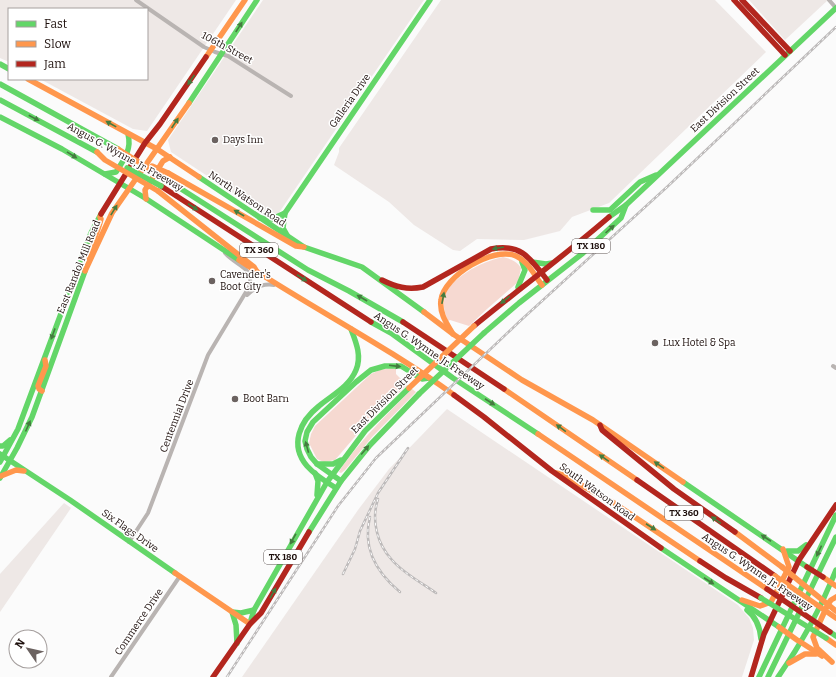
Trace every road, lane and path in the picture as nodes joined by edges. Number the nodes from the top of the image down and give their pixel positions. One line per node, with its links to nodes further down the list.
1 (136, 0): 8 (street, 106th Street)
2 (245, 0): 11 (main road, East Randol Mill Road)
3 (257, 0): 13 (main road, East Randol Mill Road, one-way to 3)
4 (430, 0): 36 (main road, Galleria Drive)
5 (734, 0): 14 (main road)
6 (742, 0): 12 (main road)
7 (829, 0): 10 (street)
8 (147, 8)
9 (148, 8): 11 (street, 106th Street)
10 (836, 8): 12 (main road, East Division Street / TX 180)
11 (211, 50): 13 (street, 106th Street); 20 (main road, East Randol Mill Road, one-way to 20)
12 (790, 51): 14 (main road, East Division Street / TX 180)
13 (222, 54): 17 (street, 106th Street); 22 (main road, East Randol Mill Road, one-way to 13)
14 (785, 56): 29 (main road, East Division Street / TX 180)
15 (30, 80): 21 (main road, North Watson Road, one-way to 15)
16 (0, 84): 30 (main road, Angus G. Wynne, Jr. Freeway / TX 360, bridge)
17 (291, 96)
18 (0, 100): 26 (main road, Angus G. Wynne, Jr. Freeway / TX 360, one-way to 26)
19 (0, 117): 28 (main road, one-way to 28)
20 (153, 133): 23 (main road); 24 (main road, East Randol Mill Road)
21 (128, 134): 23 (main road, North Watson Road); 28 (main road)
22 (166, 136): 25 (main road, East Randol Mill Road); 27 (main road)
23 (136, 138): 24 (main road, North Watson Road)
24 (145, 143): 25 (main road, North Watson Road); 31 (main road, East Randol Mill Road)
25 (157, 149): 27 (main road, North Watson Road); 32 (main road, East Randol Mill Road)
26 (97, 152): 46 (main road, bridge); 95 (main road, Angus G. Wynne, Jr. Freeway / TX 360, one-way to 95, bridge)
27 (170, 157): 33 (main road); 38 (main road, North Watson Road)
28 (102, 173): 31 (main road)
29 (659, 174): 34 (main road, East Division Street / TX 180); 35 (main road)
30 (166, 176): 40 (main road, one-way to 30); 92 (main road, Angus G. Wynne, Jr. Freeway / TX 360, one-way to 30, bridge)
31 (119, 183): 32 (main road); 37 (main road, East Randol Mill Road)
32 (128, 188): 33 (main road); 43 (main road, East Randol Mill Road, one-way to 32)
33 (146, 199): 41 (main road)
34 (626, 205): 45 (main road, East Division Street / TX 180); 50 (main road, East Division Street / TX 180, one-way to 34)
35 (593, 210)
36 (285, 213): 38 (main road); 39 (main road)
37 (99, 216): 43 (main road); 57 (main road, East Randol Mill Road, one-way to 57)
38 (260, 218): 39 (main road, North Watson Road)
39 (288, 237): 40 (main road, North Watson Road)
40 (304, 246): 49 (main road, North Watson Road)
41 (224, 250): 46 (main road); 54 (street, Centennial Drive)
42 (521, 259): 48 (main road); 53 (main road); 56 (main road, one-way to 42)
43 (89, 262): 59 (main road, East Randol Mill Road)
44 (532, 262): 45 (main road); 47 (main road); 49 (main road, one-way to 49)
45 (554, 262): 47 (main road, East Division Street / TX 180)
46 (257, 272): 51 (main road)
47 (540, 272): 48 (main road, East Division Street / TX 180); 50 (main road)
48 (535, 276): 52 (main road); 53 (main road, East Division Street / TX 180)
49 (382, 280): 56 (main road, North Watson Road)
50 (547, 280): 52 (main road, East Division Street / TX 180)
51 (277, 285): 54 (street, Centennial Drive); 55 (main road)
52 (542, 285): 73 (main road, East Division Street / TX 180, one-way to 52, bridge)
53 (517, 290): 64 (main road, East Division Street / TX 180, one-way to 64, bridge)
54 (244, 298): 81 (street, Centennial Drive)
55 (351, 329): 58 (main road, South Watson Road); 69 (main road)
56 (453, 334): 60 (main road)
57 (45, 357): 59 (main road); 61 (main road, East Randol Mill Road)
58 (429, 378): 67 (main road, one-way to 58); 70 (main road, South Watson Road)
59 (42, 391): 65 (main road, East Randol Mill Road, one-way to 59)
60 (600, 425): 82 (main road, one-way to 60); 90 (main road, one-way to 60, bridge)
61 (14, 437): 62 (main road); 63 (main road, East Randol Mill Road)
62 (0, 446)
63 (2, 455): 65 (main road, Six Flags Drive); 66 (main road, East Randol Mill Road)
64 (343, 459): 67 (main road); 71 (main road, East Division Street / TX 180)
65 (11, 461): 68 (main road, Six Flags Drive); 72 (main road, East Randol Mill Road)
66 (0, 462)
67 (317, 464): 71 (main road)
68 (26, 471): 72 (main road); 81 (main road, Six Flags Drive)
69 (315, 473): 74 (main road); 76 (main road)
70 (556, 473): 88 (main road, South Watson Road, one-way to 88); 98 (main road, one-way to 98, bridge)
71 (331, 475): 73 (main road); 74 (main road, East Division Street / TX 180)
72 (1, 477)
73 (341, 481): 75 (main road, East Division Street / TX 180)
74 (327, 482): 75 (main road); 76 (main road, East Division Street / TX 180)
75 (336, 488): 94 (main road, East Division Street / TX 180, one-way to 75)
76 (317, 498): 89 (main road, East Division Street / TX 180, one-way to 89)
77 (836, 505): 79 (main road)
78 (836, 515): 106 (main road, one-way to 106)
79 (816, 534): 82 (main road); 83 (main road)
80 (836, 537): 107 (main road)
81 (129, 542): 85 (main road, Six Flags Drive)
82 (783, 549): 83 (main road); 88 (main road)
83 (798, 560): 86 (main road, bridge); 93 (main road)
84 (836, 570): 86 (main road)
85 (180, 576): 91 (main road, Six Flags Drive); 103 (street, Commerce Drive)
86 (834, 584): 96 (main road)
87 (836, 597): 101 (main road)
88 (737, 600): 93 (main road, South Watson Road); 99 (main road)
89 (254, 610): 91 (main road); 94 (main road, East Division Street / TX 180)
90 (836, 611)
91 (232, 612): 94 (main road, Six Flags Drive); 97 (main road)
92 (836, 618)
93 (770, 621): 96 (main road, South Watson Road, bridge); 99 (main road)
94 (250, 624): 97 (main road, East Division Street / TX 180)
95 (836, 636)
96 (799, 641): 100 (main road, South Watson Road); 102 (main road)
97 (237, 643): 104 (main road, East Division Street / TX 180)
98 (836, 645)
99 (759, 651): 105 (main road)
100 (822, 656): 101 (main road, South Watson Road); 102 (main road)
101 (834, 663)
102 (787, 664): 108 (main road)
103 (111, 677)
104 (213, 677)
105 (751, 677)
106 (760, 677)
107 (768, 677)
108 (778, 677)

